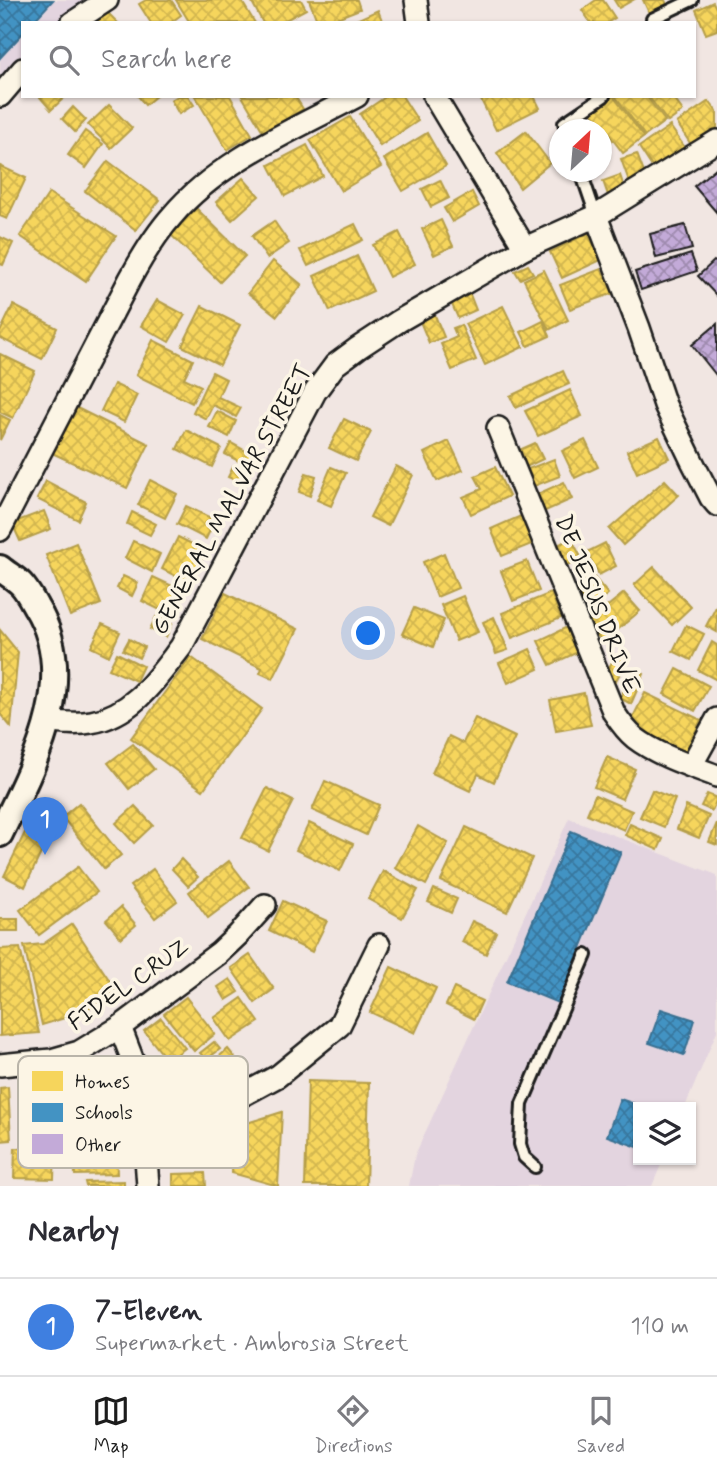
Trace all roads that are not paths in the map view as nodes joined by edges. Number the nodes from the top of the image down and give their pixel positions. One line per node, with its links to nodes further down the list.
1 (107, 0): 4 (street)
2 (416, 0): 5 (street)
3 (692, 0): 6 (lane)
4 (75, 21)
5 (419, 21)
6 (653, 21)
7 (21, 71): 8 (street)
8 (0, 96)
9 (353, 98): 19 (street)
10 (435, 98): 16 (street)
11 (601, 98): 12 (lane)
12 (570, 119)
13 (717, 141): 15 (street, GENERAL MALVAR STREET)
14 (584, 182): 15 (lane)
15 (596, 216): 16 (street, GENERAL MALVAR STREET); 18 (street)
16 (525, 248): 22 (street, GENERAL MALVAR STREET)
17 (498, 428): 23 (street, DE JESUS DRIVE)
18 (717, 505)
19 (0, 530)
20 (0, 568): 22 (street)
21 (717, 719): 23 (street)
22 (48, 721): 25 (street)
23 (691, 766): 24 (street, DE JESUS DRIVE)
24 (717, 776)
25 (0, 834)
26 (265, 905): 29 (street, FIDEL CRUZ)
27 (379, 945): 34 (street)
28 (586, 955): 35 (lane)
29 (120, 1027): 30 (street, FIDEL CRUZ); 31 (street)
30 (65, 1056)
31 (131, 1056)
32 (18, 1063): 33 (street, FIDEL CRUZ)
33 (0, 1065)
34 (248, 1092)
35 (535, 1167)
36 (147, 1168): 37 (street)
37 (148, 1186)

